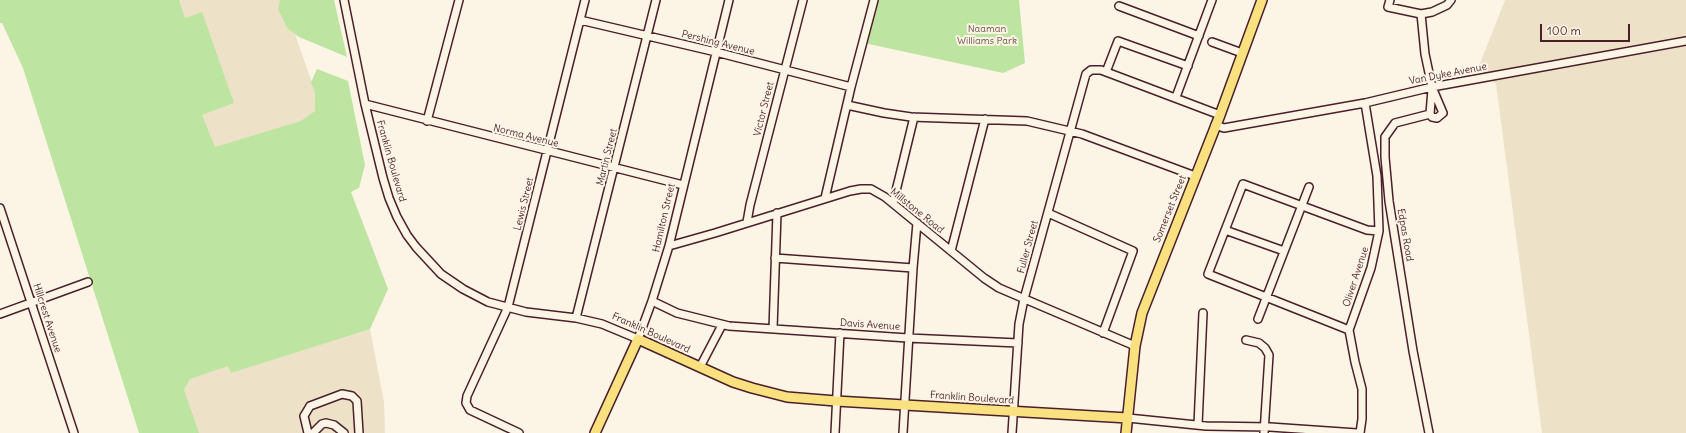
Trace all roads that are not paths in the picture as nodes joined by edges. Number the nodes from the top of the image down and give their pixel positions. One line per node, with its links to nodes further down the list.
1 (344, 0): 28 (street, Franklin Boulevard)
2 (459, 0): 34 (street)
3 (585, 0): 14 (street, Lewis Street)
4 (656, 0): 15 (street, Martin Street)
5 (729, 0): 19 (street, Hamilton Street)
6 (802, 0): 22 (street, Victor Street)
7 (874, 0): 24 (street)
8 (1212, 0): 16 (street)
9 (1262, 0): 20 (main road, Somerset Street)
10 (1451, 0): 13 (street)
11 (1389, 4): 13 (street)
12 (1118, 6): 16 (street)
13 (1420, 14): 25 (street)
14 (580, 20): 15 (street, Pershing Avenue); 37 (street, Lewis Street)
15 (647, 35): 19 (street, Pershing Avenue); 38 (street, Martin Street)
16 (1199, 36): 21 (street)
17 (1686, 41): 25 (street, Van Dyke Avenue)
18 (1212, 42): 20 (street)
19 (716, 52): 22 (street, Pershing Avenue); 40 (street, Hamilton Street)
20 (1242, 53): 31 (main road, Somerset Street)
21 (1188, 66): 23 (street); 26 (street)
22 (784, 70): 24 (street, Pershing Avenue); 48 (street, Victor Street)
23 (1106, 72): 26 (street); 36 (street, Fuller Street)
24 (851, 87): 29 (street)
25 (1432, 87): 27 (street, Van Dyke Avenue); 30 (street); 30 (street, Edpas Road)
26 (1176, 97): 31 (street)
27 (1365, 103): 35 (street, Van Dyke Avenue); 51 (street, Oliver Avenue)
28 (365, 104): 34 (street, Norma Avenue); 62 (street, Franklin Boulevard)
29 (847, 105): 32 (street); 42 (street)
30 (1430, 114): 96 (street, Edpas Road)
31 (1220, 115): 35 (main road, Somerset Street)
32 (914, 117): 33 (street); 43 (street)
33 (985, 119): 36 (street); 53 (street)
34 (427, 120): 37 (street, Norma Avenue)
35 (1215, 125): 39 (main road, Somerset Street)
36 (1070, 131): 39 (street); 46 (street, Fuller Street)
37 (548, 152): 38 (street, Norma Avenue); 62 (street, Lewis Street)
38 (614, 168): 40 (street, Norma Avenue); 65 (street, Martin Street)
39 (1195, 176): 76 (main road, Somerset Street)
40 (683, 185): 52 (street, Hamilton Street)
41 (1309, 187): 44 (street)
42 (825, 198): 43 (street, Millstone Road); 47 (street, Millstone Road)
43 (893, 203): 49 (street, Millstone Road)
44 (1302, 206): 50 (street); 51 (street); 54 (street)
45 (0, 208): 61 (street, Hillcrest Avenue)
46 (1048, 212): 59 (street, Fuller Street); 71 (street)
47 (777, 213): 48 (street, Millstone Road); 55 (street)
48 (747, 222): 52 (street, Millstone Road)
49 (918, 223): 53 (street, Millstone Road); 56 (street)
50 (1225, 230): 54 (street); 58 (street)
51 (1379, 231): 69 (street, Oliver Avenue)
52 (669, 246): 60 (street, Hamilton Street)
53 (951, 251): 59 (street, Millstone Road)
54 (1284, 251): 58 (street)
55 (775, 258): 56 (street); 68 (street)
56 (913, 268): 72 (street)
57 (88, 282): 61 (street)
58 (1266, 298): 66 (street); 69 (street)
59 (1024, 300): 71 (street, Millstone Road); 75 (street, Fuller Street)
60 (652, 301): 67 (street, Davis Avenue); 73 (street, Hamilton Street)
61 (32, 303): 64 (street); 84 (street, Hillcrest Avenue)
62 (508, 307): 65 (street, Franklin Boulevard); 89 (street, Lewis Street)
63 (1203, 313): 82 (street)
64 (0, 314)
65 (576, 318): 73 (street, Franklin Boulevard)
66 (1258, 318)
67 (722, 325): 68 (street, Davis Avenue); 77 (street)
68 (773, 329): 70 (street, Davis Avenue)
69 (1349, 330): 95 (street)
70 (840, 333): 72 (street, Davis Avenue); 78 (street)
71 (1103, 333): 76 (street, Millstone Road)
72 (908, 338): 75 (street, Davis Avenue); 79 (street)
73 (638, 339): 77 (main road, Franklin Boulevard); 90 (main road, Hamilton Street)
74 (1246, 340): 83 (street)
75 (1018, 343): 80 (street, Fuller Street)
76 (1135, 346): 81 (main road, Somerset Street)
77 (700, 367): 78 (main road, Franklin Boulevard)
78 (836, 402): 79 (main road, Franklin Boulevard); 91 (street)
79 (904, 405): 80 (main road, Franklin Boulevard); 92 (street)
80 (1014, 412): 81 (main road, Franklin Boulevard); 93 (street, Fuller Street)
81 (1128, 418): 82 (street); 94 (main road, Somerset Street)
82 (1198, 425): 83 (street)
83 (1264, 430): 95 (street)
84 (74, 433)
85 (308, 433): 88 (street)
86 (314, 433): 87 (street)
87 (344, 433)
88 (360, 433)
89 (519, 433)
90 (595, 433)
91 (835, 433)
92 (903, 433)
93 (1012, 433)
94 (1126, 433)
95 (1358, 433)
96 (1429, 433)

